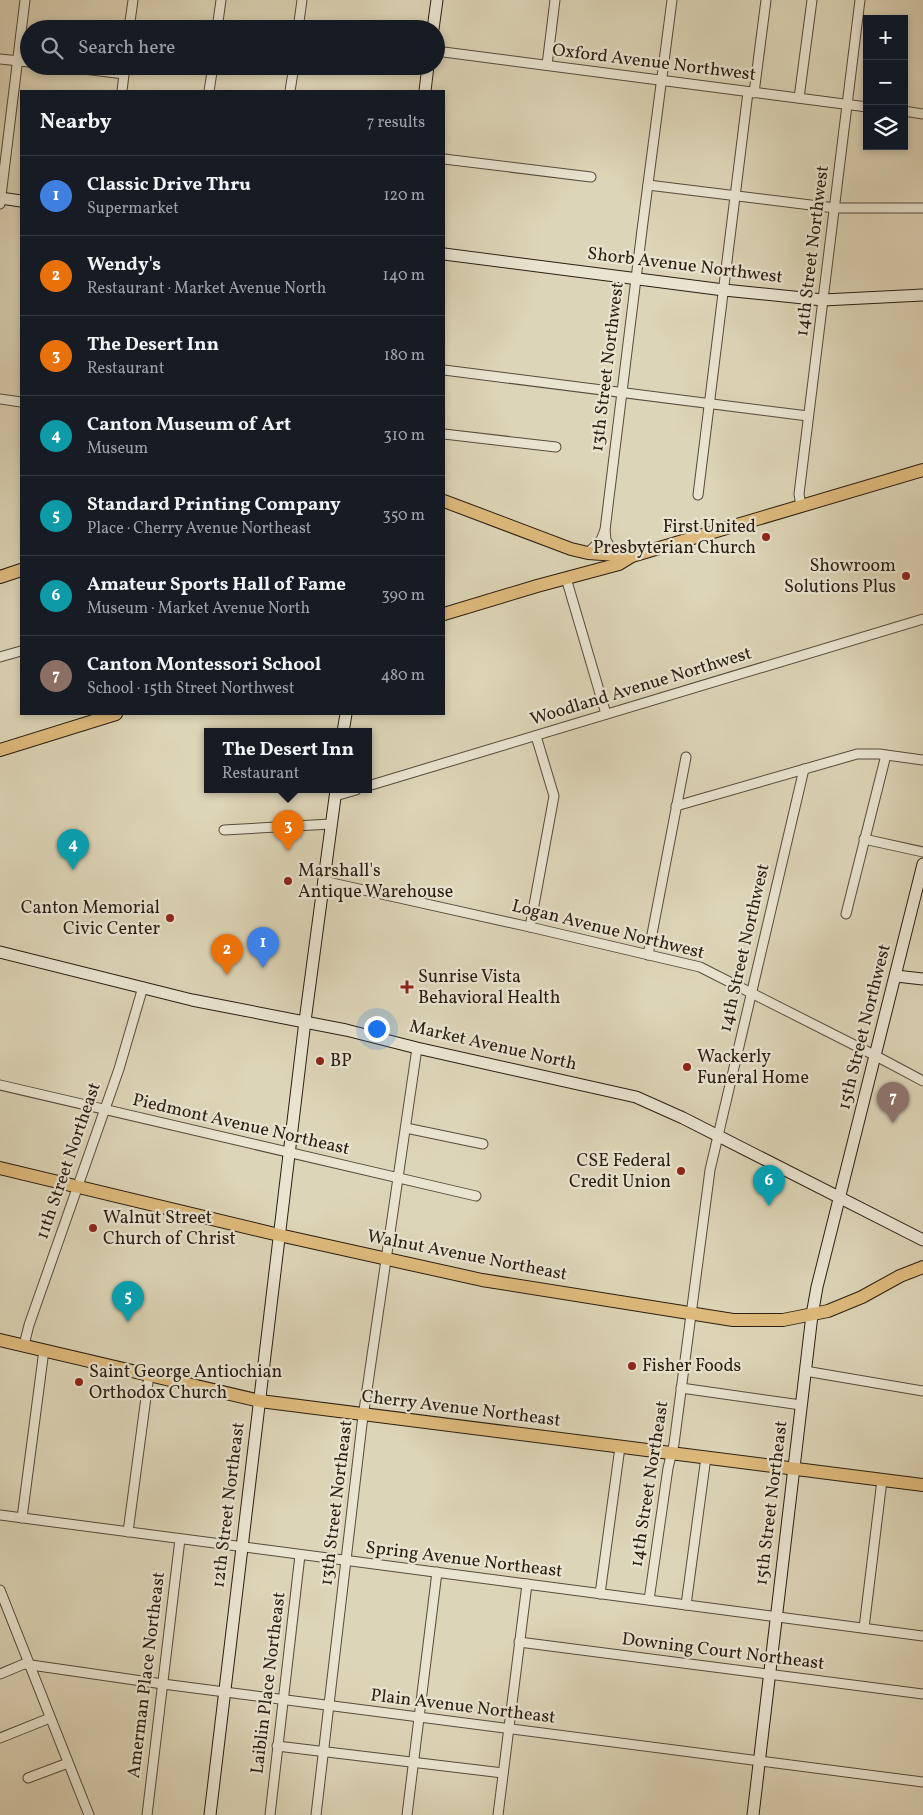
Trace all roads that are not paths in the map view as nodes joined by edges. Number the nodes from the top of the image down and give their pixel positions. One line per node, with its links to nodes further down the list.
1 (25, 0): 11 (street)
2 (133, 0): 12 (street)
3 (221, 0): 13 (street)
4 (302, 0): 14 (street)
5 (437, 0): 15 (street)
6 (555, 0): 20 (street)
7 (672, 0): 25 (street, 13th Street Northwest)
8 (766, 0): 30 (street)
9 (812, 0): 31 (street)
10 (860, 0): 32 (street, 14th Street Northwest)
11 (23, 20)
12 (130, 20)
13 (218, 20)
14 (299, 20)
15 (434, 20)
16 (20, 44): 19 (street)
17 (445, 52): 20 (street, Oxford Avenue Northwest)
18 (0, 59): 19 (street)
19 (18, 61): 40 (street)
20 (547, 65): 25 (street, Oxford Avenue Northwest)
21 (124, 75): 26 (street)
22 (212, 75): 27 (street)
23 (293, 75): 28 (street)
24 (427, 75): 29 (street)
25 (662, 80): 30 (street, Oxford Avenue Northwest); 38 (street, 13th Street Northwest)
26 (122, 90)
27 (209, 90)
28 (290, 90)
29 (425, 90)
30 (751, 92): 31 (street, Oxford Avenue Northwest); 39 (street)
31 (799, 98): 32 (street, Oxford Avenue Northwest)
32 (848, 104): 33 (street, Oxford Avenue Northwest); 42 (street, 14th Street Northwest)
33 (863, 106)
34 (908, 112): 35 (street)
35 (923, 114)
36 (445, 158): 37 (street)
37 (591, 177)
38 (648, 184): 39 (street); 45 (street, 13th Street Northwest)
39 (735, 195): 42 (street); 46 (street)
40 (0, 200): 41 (street)
41 (20, 200)
42 (835, 208): 43 (street); 48 (street, 14th Street Northwest)
43 (923, 208)
44 (445, 254): 45 (street, Shorb Avenue Northwest)
45 (636, 279): 46 (street, Shorb Avenue Northwest); 50 (street, 13th Street Northwest)
46 (724, 290): 48 (street, Shorb Avenue Northwest); 53 (street)
47 (923, 295): 48 (street, Shorb Avenue Northwest)
48 (823, 300): 54 (street, 14th Street Northwest)
49 (445, 370): 50 (street)
50 (622, 393): 53 (street); 61 (street, 13th Street Northwest)
51 (0, 399): 52 (street)
52 (20, 402)
53 (710, 404): 54 (street); 58 (street)
54 (808, 416): 60 (street, 14th Street Northwest)
55 (445, 434): 56 (street)
56 (556, 447)
57 (923, 470): 60 (main road)
58 (698, 495)
59 (445, 501): 62 (main road)
60 (800, 506): 64 (main road)
61 (605, 530): 62 (street, 13th Street Northwest); 63 (street, 13th Street Northwest)
62 (588, 553): 63 (main road)
63 (614, 555): 64 (main road)
64 (632, 556): 67 (main road)
65 (20, 570): 66 (main road)
66 (0, 577)
67 (566, 578): 68 (main road); 72 (street)
68 (445, 614)
69 (923, 619): 72 (street, Woodland Avenue Northwest)
70 (20, 651): 71 (street)
71 (0, 657)
72 (606, 714): 76 (street, Woodland Avenue Northwest)
73 (113, 715): 77 (main road)
74 (346, 715): 75 (street)
75 (344, 728)
76 (536, 736): 82 (street, Woodland Avenue Northwest); 92 (street)
77 (0, 750)
78 (886, 755): 80 (street); 81 (street); 87 (street)
79 (686, 757): 84 (street)
80 (923, 760)
81 (804, 769): 84 (street); 98 (street, 14th Street Northwest)
82 (372, 785)
83 (335, 793): 85 (street, 12th Street Northeast)
84 (676, 806): 94 (street)
85 (331, 824): 86 (street); 90 (street, 12th Street Northeast)
86 (224, 830)
87 (864, 839): 88 (street); 91 (street)
88 (923, 852)
89 (923, 868): 95 (street, 15th Street Northwest)
90 (323, 881): 92 (street, Logan Avenue Northwest); 99 (street, 12th Street Northeast)
91 (846, 914)
92 (530, 927): 94 (street, Logan Avenue Northwest)
93 (0, 952): 97 (street, Market Avenue North)
94 (648, 954): 98 (street, Logan Avenue Northwest)
95 (896, 976): 96 (street); 101 (street, 15th Street Northwest)
96 (923, 979)
97 (143, 987): 99 (street, Market Avenue North); 104 (street, 11th Street Northeast)
98 (752, 993): 101 (street, Logan Avenue Northwest); 106 (street, 14th Street Northwest)
99 (305, 1021): 100 (street, Market Avenue North); 108 (street, 12th Street Northeast)
100 (417, 1048): 105 (street, 13th Street Northeast); 106 (street, Market Avenue North)
101 (876, 1056): 102 (street, Logan Avenue Northwest); 113 (street, 15th Street Northwest)
102 (923, 1081)
103 (0, 1085): 104 (street, Piedmont Avenue Northeast)
104 (104, 1110): 108 (street, Piedmont Avenue Northeast); 111 (street, 11th Street Northeast)
105 (406, 1128): 107 (street); 110 (street, 13th Street Northeast)
106 (718, 1135): 113 (street, Market Avenue North); 118 (street, 14th Street Northeast)
107 (483, 1144)
108 (290, 1154): 110 (street, Piedmont Avenue Northeast); 114 (street, 12th Street Northeast)
109 (0, 1168): 111 (main road, Walnut Avenue Northeast)
110 (398, 1179): 112 (street, Piedmont Avenue Northeast); 116 (street, 13th Street Northeast)
111 (78, 1186): 114 (main road, Walnut Avenue Northeast); 121 (street, 11th Street Northeast)
112 (476, 1196)
113 (840, 1197): 115 (street, Market Avenue North); 119 (street, 15th Street Northeast)
114 (279, 1235): 116 (main road, Walnut Avenue Northeast); 127 (street, 12th Street Northeast)
115 (923, 1240)
116 (387, 1259): 118 (main road, Walnut Avenue Northeast); 129 (street, 13th Street Northeast)
117 (923, 1266): 119 (main road, Walnut Avenue Northeast)
118 (690, 1314): 119 (main road, Walnut Avenue Northeast); 125 (street, 14th Street Northeast)
119 (812, 1315): 123 (street, 15th Street Northeast)
120 (0, 1340): 121 (main road, Cherry Avenue Northeast)
121 (24, 1345): 122 (main road, Cherry Avenue Northeast)
122 (44, 1350): 124 (main road, Cherry Avenue Northeast); 137 (street)
123 (805, 1371): 126 (street); 128 (street, 15th Street Northeast)
124 (149, 1375): 127 (main road, Cherry Avenue Northeast); 138 (street)
125 (681, 1388): 128 (street); 131 (street, 14th Street Northeast)
126 (923, 1391)
127 (260, 1401): 129 (main road, Cherry Avenue Northeast); 140 (street, 12th Street Northeast)
128 (801, 1404): 133 (street, 15th Street Northeast)
129 (364, 1414): 130 (main road, Cherry Avenue Northeast); 142 (street, 13th Street Northeast)
130 (620, 1446): 131 (main road, Cherry Avenue Northeast); 146 (street)
131 (672, 1453): 132 (main road, Cherry Avenue Northeast); 147 (street, 14th Street Northeast)
132 (706, 1457): 133 (main road, Cherry Avenue Northeast); 148 (street)
133 (794, 1469): 134 (main road, Cherry Avenue Northeast); 149 (street, 15th Street Northeast)
134 (882, 1480): 135 (main road, Cherry Avenue Northeast); 150 (street)
135 (923, 1485)
136 (0, 1515): 137 (street, Spring Avenue Northeast)
137 (22, 1518): 138 (street, Spring Avenue Northeast)
138 (128, 1532): 139 (street, Spring Avenue Northeast)
139 (180, 1539): 140 (street, Spring Avenue Northeast); 156 (street, Amerman Place Northeast)
140 (242, 1548): 141 (street, Spring Avenue Northeast); 157 (street, 12th Street Northeast)
141 (300, 1555): 142 (street, Spring Avenue Northeast); 159 (street, Laiblin Place Northeast)
142 (346, 1561): 143 (street, Spring Avenue Northeast); 160 (street, 13th Street Northeast)
143 (437, 1572): 144 (street, Spring Avenue Northeast); 162 (street)
144 (527, 1584): 146 (street, Spring Avenue Northeast); 152 (street)
145 (0, 1590): 153 (street)
146 (600, 1594): 147 (street, Spring Avenue Northeast)
147 (649, 1600): 148 (street, Spring Avenue Northeast)
148 (686, 1605): 149 (street, Spring Avenue Northeast)
149 (776, 1617): 150 (street, Spring Avenue Northeast); 155 (street, 15th Street Northeast)
150 (864, 1628): 151 (street, Spring Avenue Northeast)
151 (923, 1636)
152 (519, 1642): 155 (street, Downing Court Northeast); 163 (street)
153 (30, 1666): 154 (street, Plain Avenue Northeast); 156 (street, Plain Avenue Northeast); 161 (street)
154 (0, 1674)
155 (769, 1674): 158 (street, Downing Court Northeast); 167 (street, 15th Street Northeast)
156 (163, 1684): 157 (street, Plain Avenue Northeast); 174 (street, Amerman Place Northeast)
157 (224, 1692): 159 (street, Plain Avenue Northeast); 175 (street, 12th Street Northeast)
158 (923, 1694)
159 (282, 1700): 160 (street, Plain Avenue Northeast); 165 (street, Laiblin Place Northeast)
160 (329, 1706): 162 (street, Plain Avenue Northeast); 166 (street, 13th Street Northeast)
161 (50, 1718): 164 (street); 168 (street)
162 (419, 1718): 163 (street, Plain Avenue Northeast); 169 (street)
163 (508, 1729): 167 (street, Plain Avenue Northeast); 170 (street)
164 (0, 1738)
165 (277, 1746): 166 (street); 176 (street, Laiblin Place Northeast)
166 (324, 1752): 169 (street); 177 (street, 13th Street Northeast)
167 (759, 1761): 172 (street, Plain Avenue Northeast); 180 (street, 15th Street Northeast)
168 (68, 1763): 171 (street); 173 (street)
169 (414, 1763): 170 (street); 178 (street)
170 (503, 1773): 179 (street)
171 (28, 1778)
172 (923, 1782)
173 (89, 1815)
174 (147, 1815)
175 (210, 1815)
176 (270, 1815)
177 (316, 1815)
178 (407, 1815)
179 (500, 1815)
180 (753, 1815)

